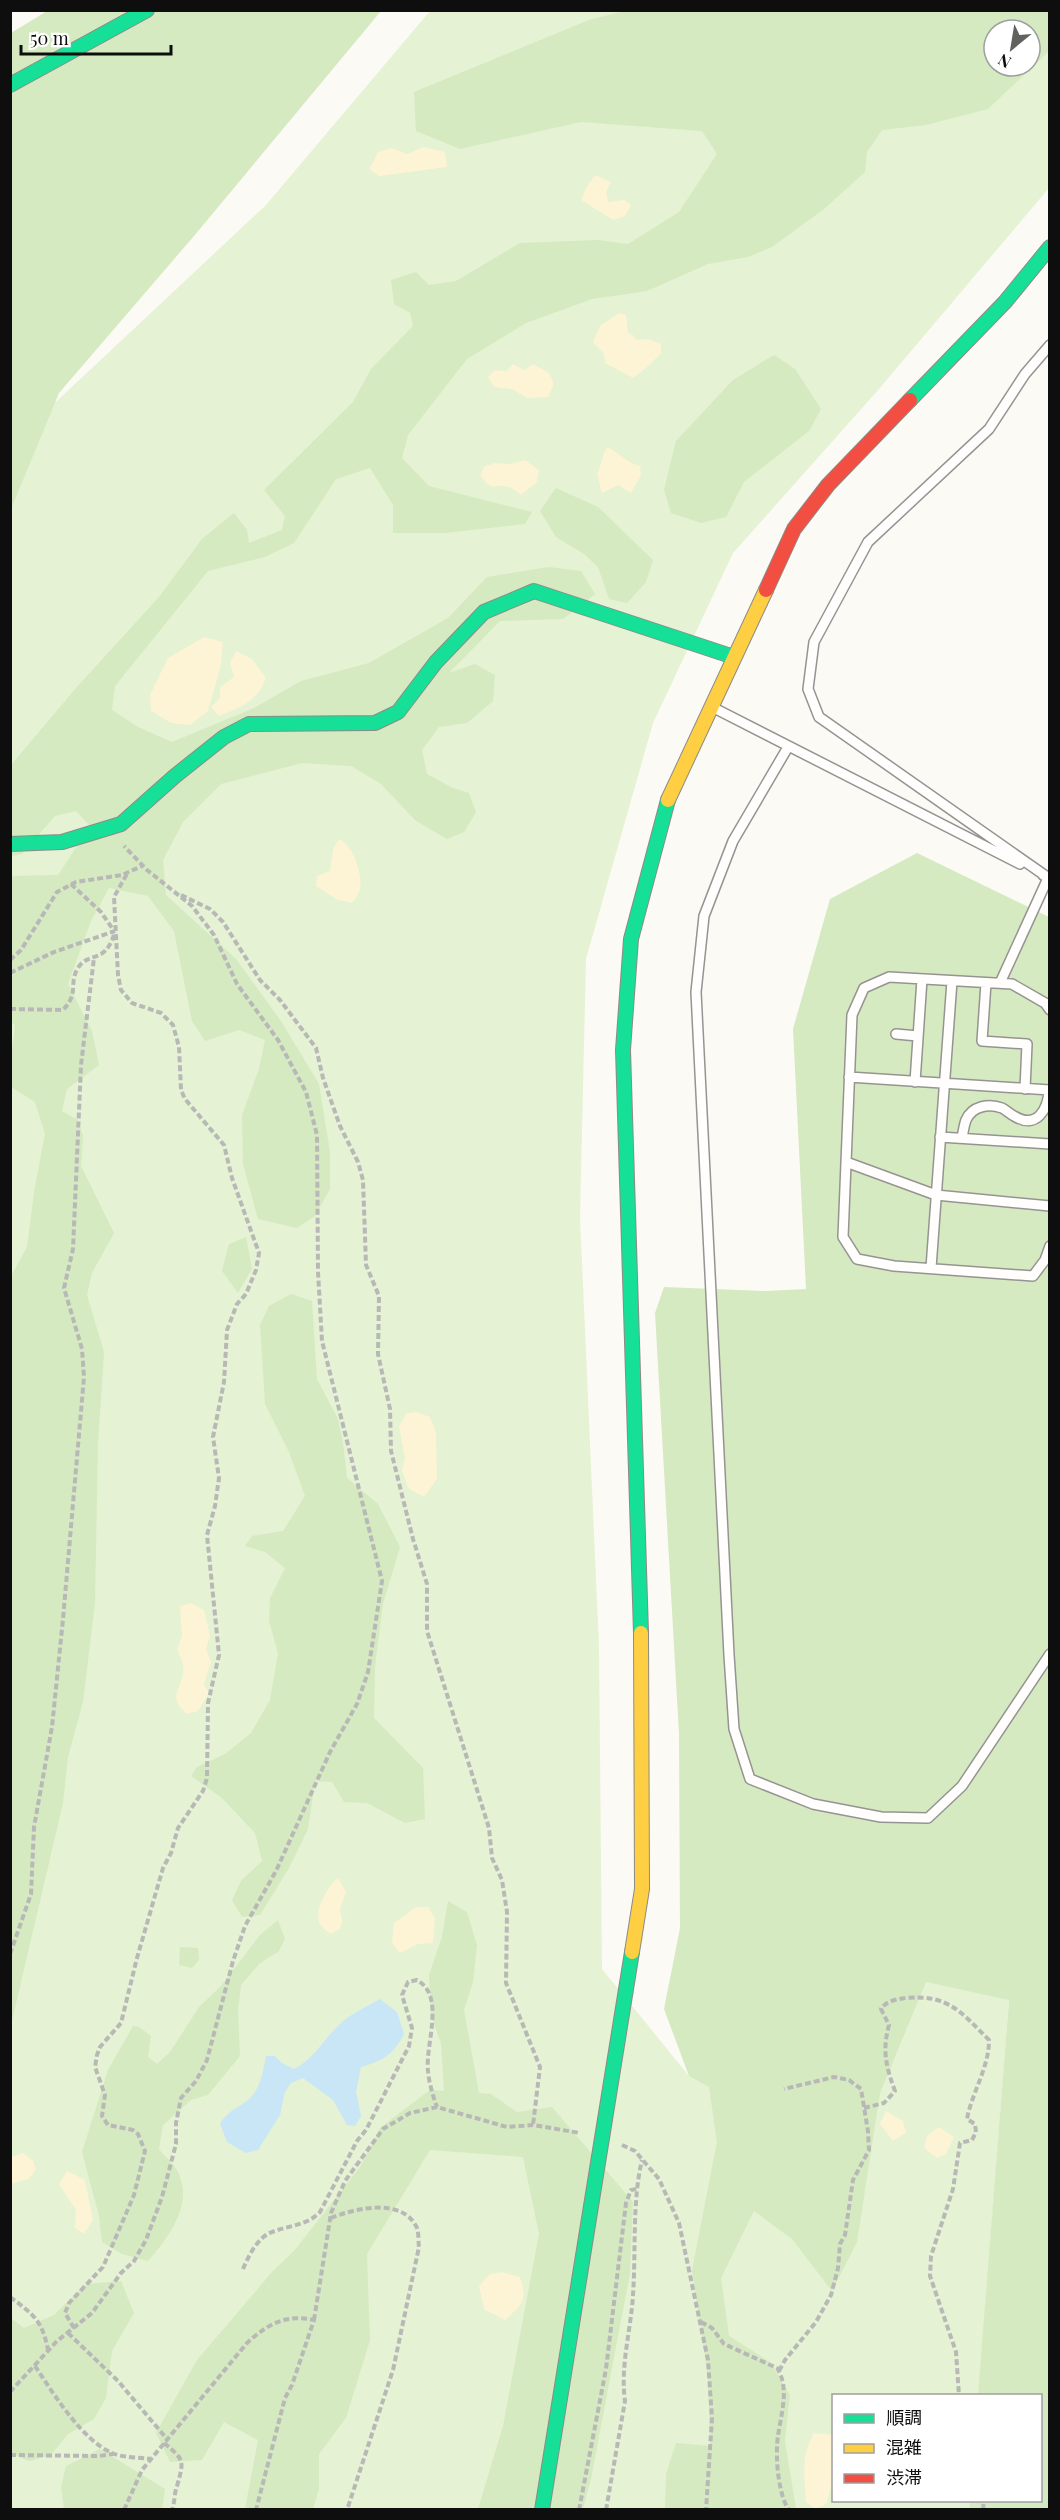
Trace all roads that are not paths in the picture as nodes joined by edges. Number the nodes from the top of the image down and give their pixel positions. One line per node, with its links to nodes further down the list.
1 (147, 10): 2 (main road)
2 (10, 86)
3 (1050, 247): 5 (main road)
4 (1050, 345): 9 (lane)
5 (734, 657): 6 (main road); 8 (main road)
6 (712, 707): 7 (lane); 31 (main road)
7 (788, 747): 9 (lane); 30 (lane)
8 (10, 844)
9 (1049, 878): 13 (lane)
10 (922, 979): 11 (lane); 16 (lane); 17 (lane)
11 (952, 981): 12 (lane); 19 (lane)
12 (986, 983): 13 (lane); 20 (lane)
13 (1000, 983): 14 (lane)
14 (1050, 1010)
15 (896, 1034): 16 (lane)
16 (918, 1036): 18 (lane)
17 (849, 1077): 18 (lane); 25 (lane)
18 (915, 1082): 19 (lane)
19 (944, 1084): 20 (lane); 22 (lane)
20 (1025, 1089): 21 (lane)
21 (1049, 1090): 23 (lane)
22 (940, 1137): 23 (lane); 26 (lane)
23 (962, 1138): 24 (lane)
24 (1050, 1144)
25 (846, 1162): 26 (lane); 29 (lane)
26 (936, 1195): 27 (lane); 29 (lane)
27 (1050, 1206)
28 (1050, 1246): 29 (lane)
29 (931, 1268)
30 (1050, 1654)
31 (542, 2510)

